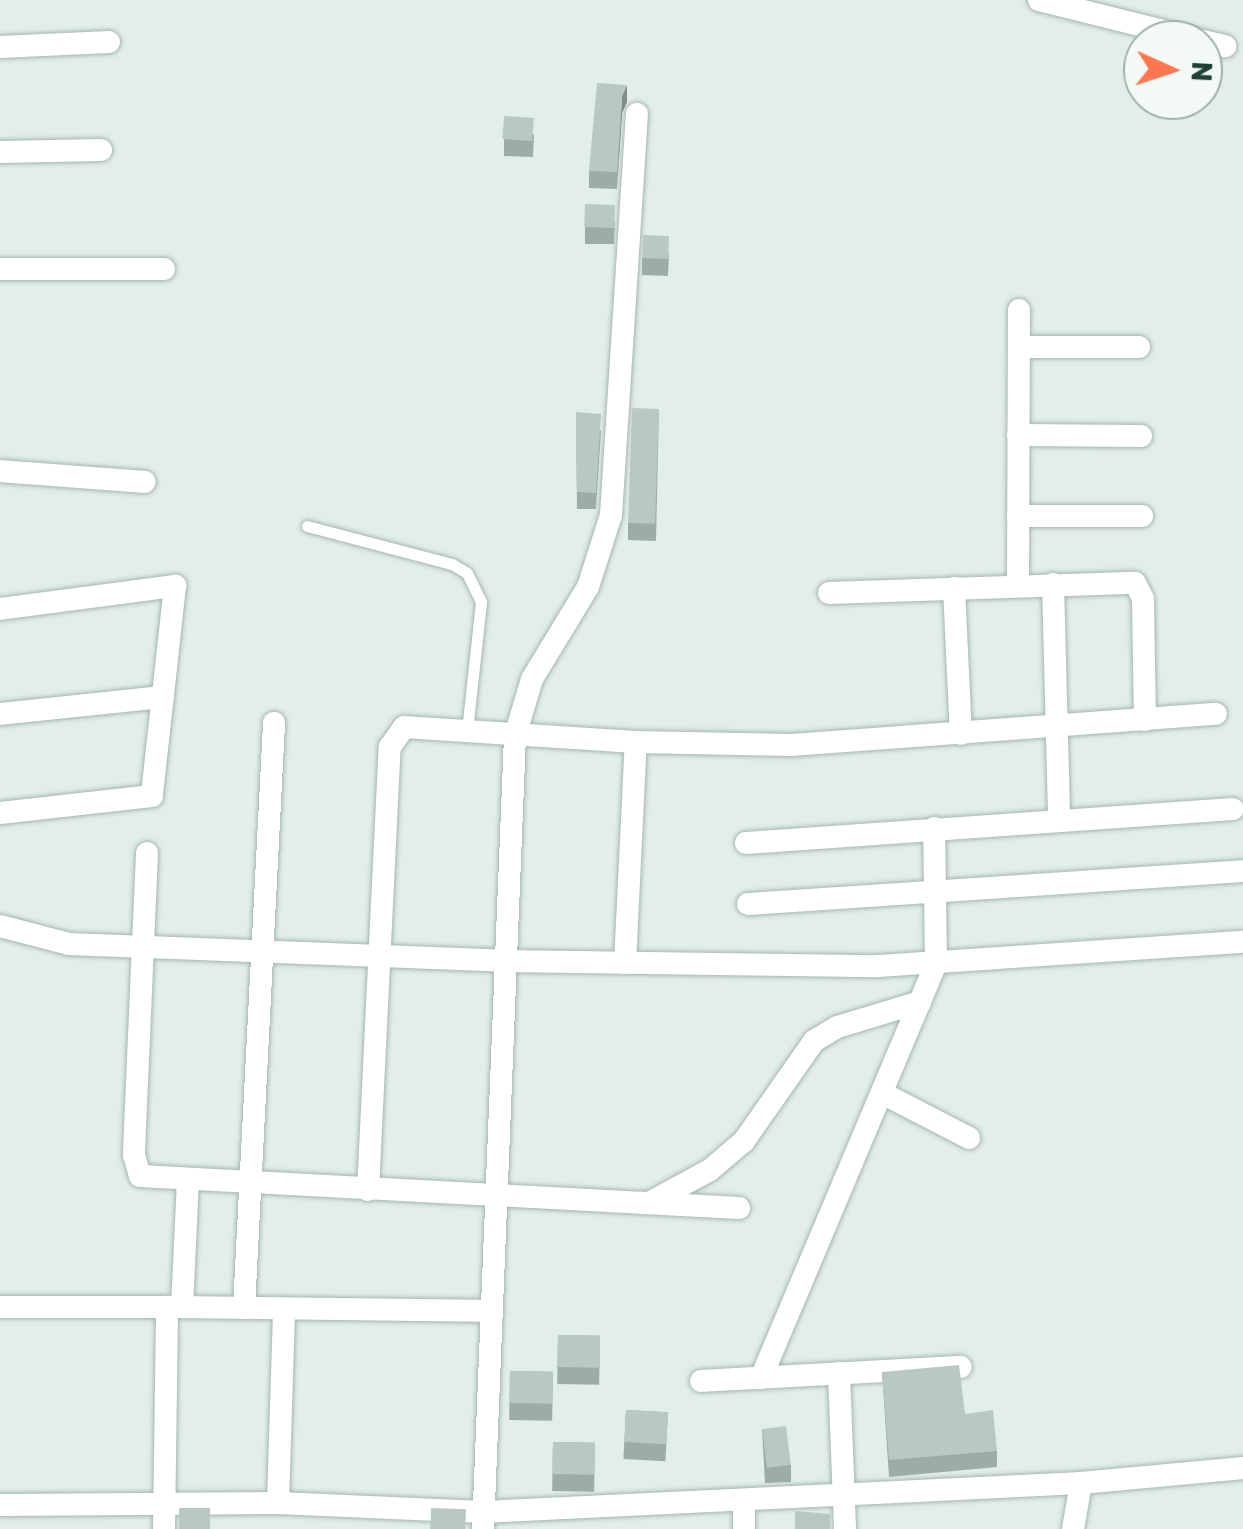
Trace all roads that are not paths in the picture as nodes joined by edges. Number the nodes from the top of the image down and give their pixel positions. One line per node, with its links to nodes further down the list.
1 (1039, 0): 2 (street)
2 (1123, 21)
3 (109, 42): 4 (street)
4 (0, 47)
5 (638, 114): 33 (street)
6 (101, 150): 7 (street)
7 (0, 152)
8 (0, 269): 9 (street)
9 (164, 269)
10 (1019, 310): 11 (street)
11 (1018, 347): 12 (street); 13 (street)
12 (1139, 347)
13 (1018, 435): 14 (street); 17 (street)
14 (1141, 436)
15 (0, 471): 16 (street)
16 (145, 482)
17 (1018, 516): 18 (street); 21 (street)
18 (1142, 516)
19 (307, 526): 31 (lane)
20 (1054, 584): 21 (street); 28 (street); 30 (street)
21 (1018, 585): 22 (street)
22 (954, 588): 23 (street); 32 (street)
23 (829, 593)
24 (0, 609): 25 (street)
25 (162, 698): 26 (street); 36 (street)
26 (0, 714)
27 (1216, 714): 28 (street)
28 (1145, 720): 30 (street)
29 (274, 723): 47 (street)
30 (1057, 726): 32 (street); 37 (street)
31 (467, 730): 33 (street); 48 (street)
32 (961, 734): 34 (street)
33 (515, 736): 34 (street); 49 (street)
34 (636, 742): 50 (street)
35 (1233, 809): 37 (street)
36 (0, 812)
37 (1059, 820): 38 (street)
38 (934, 828): 39 (street); 42 (street)
39 (746, 843)
40 (148, 852): 46 (street)
41 (1243, 871): 42 (street)
42 (935, 891): 43 (street); 51 (street)
43 (748, 904)
44 (0, 926): 46 (street)
45 (1243, 942): 51 (street)
46 (143, 947): 47 (street); 55 (street)
47 (262, 952): 48 (street); 56 (street)
48 (380, 956): 49 (street); 57 (street)
49 (503, 961): 50 (street); 58 (street)
50 (625, 963): 51 (street)
51 (936, 963): 52 (street)
52 (920, 1002): 53 (street); 59 (street)
53 (882, 1092): 54 (street); 68 (street)
54 (970, 1138)
55 (188, 1182): 56 (street); 62 (street)
56 (250, 1184): 57 (street); 63 (street)
57 (368, 1190): 58 (street)
58 (493, 1196): 59 (street); 65 (street)
59 (648, 1204): 60 (street)
60 (739, 1208)
61 (0, 1306): 62 (street)
62 (175, 1307): 63 (street); 74 (street)
63 (244, 1308): 64 (street)
64 (284, 1309): 65 (street); 75 (street)
65 (490, 1312): 78 (street)
66 (961, 1367): 67 (street)
67 (840, 1373): 68 (street); 72 (street)
68 (761, 1378): 69 (street)
69 (701, 1381)
70 (1243, 1468): 71 (street)
71 (1081, 1483): 72 (street); 83 (street)
72 (844, 1496): 73 (street); 82 (street)
73 (744, 1502): 78 (street); 81 (street)
74 (164, 1503): 75 (street); 76 (street); 80 (street)
75 (278, 1503): 78 (street)
76 (25, 1505): 77 (street); 79 (street)
77 (0, 1506)
78 (483, 1521)
79 (24, 1529)
80 (164, 1529)
81 (744, 1529)
82 (845, 1529)
83 (1073, 1529)

